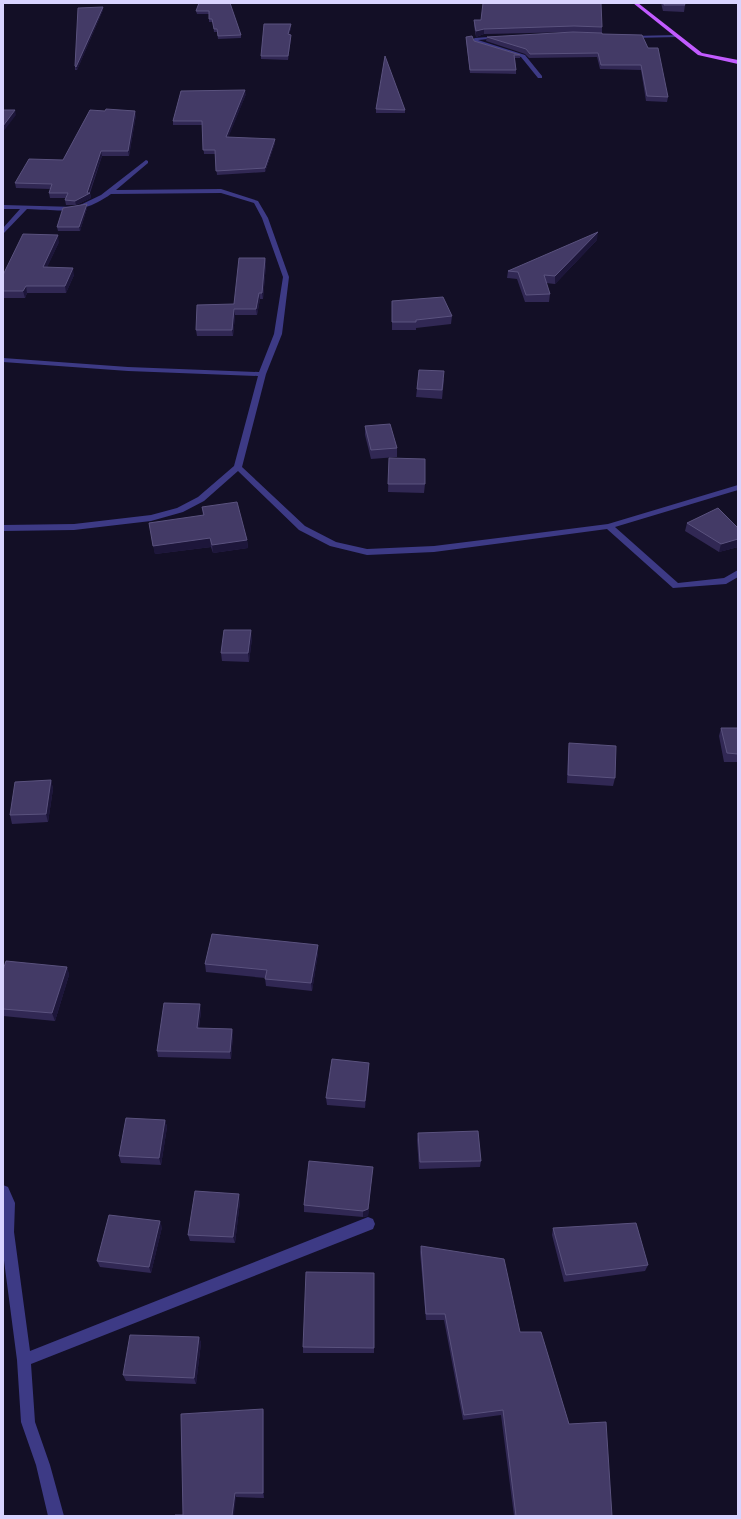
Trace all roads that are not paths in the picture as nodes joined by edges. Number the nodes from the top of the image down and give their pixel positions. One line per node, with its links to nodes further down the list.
1 (635, 3): 3 (main road)
2 (505, 36): 6 (street)
3 (677, 36): 4 (street); 5 (main road)
4 (628, 37)
5 (738, 62)
6 (540, 77)
7 (146, 162): 8 (street)
8 (108, 192): 10 (street); 13 (street)
9 (3, 207): 10 (street)
10 (25, 208): 11 (street)
11 (3, 232)
12 (3, 360): 13 (street)
13 (262, 374): 14 (street)
14 (238, 467): 16 (street); 17 (street)
15 (738, 487): 16 (street)
16 (609, 526): 18 (street)
17 (3, 528)
18 (738, 573)
19 (3, 1191): 21 (street)
20 (368, 1224): 21 (street)
21 (24, 1360): 22 (street)
22 (56, 1516)

